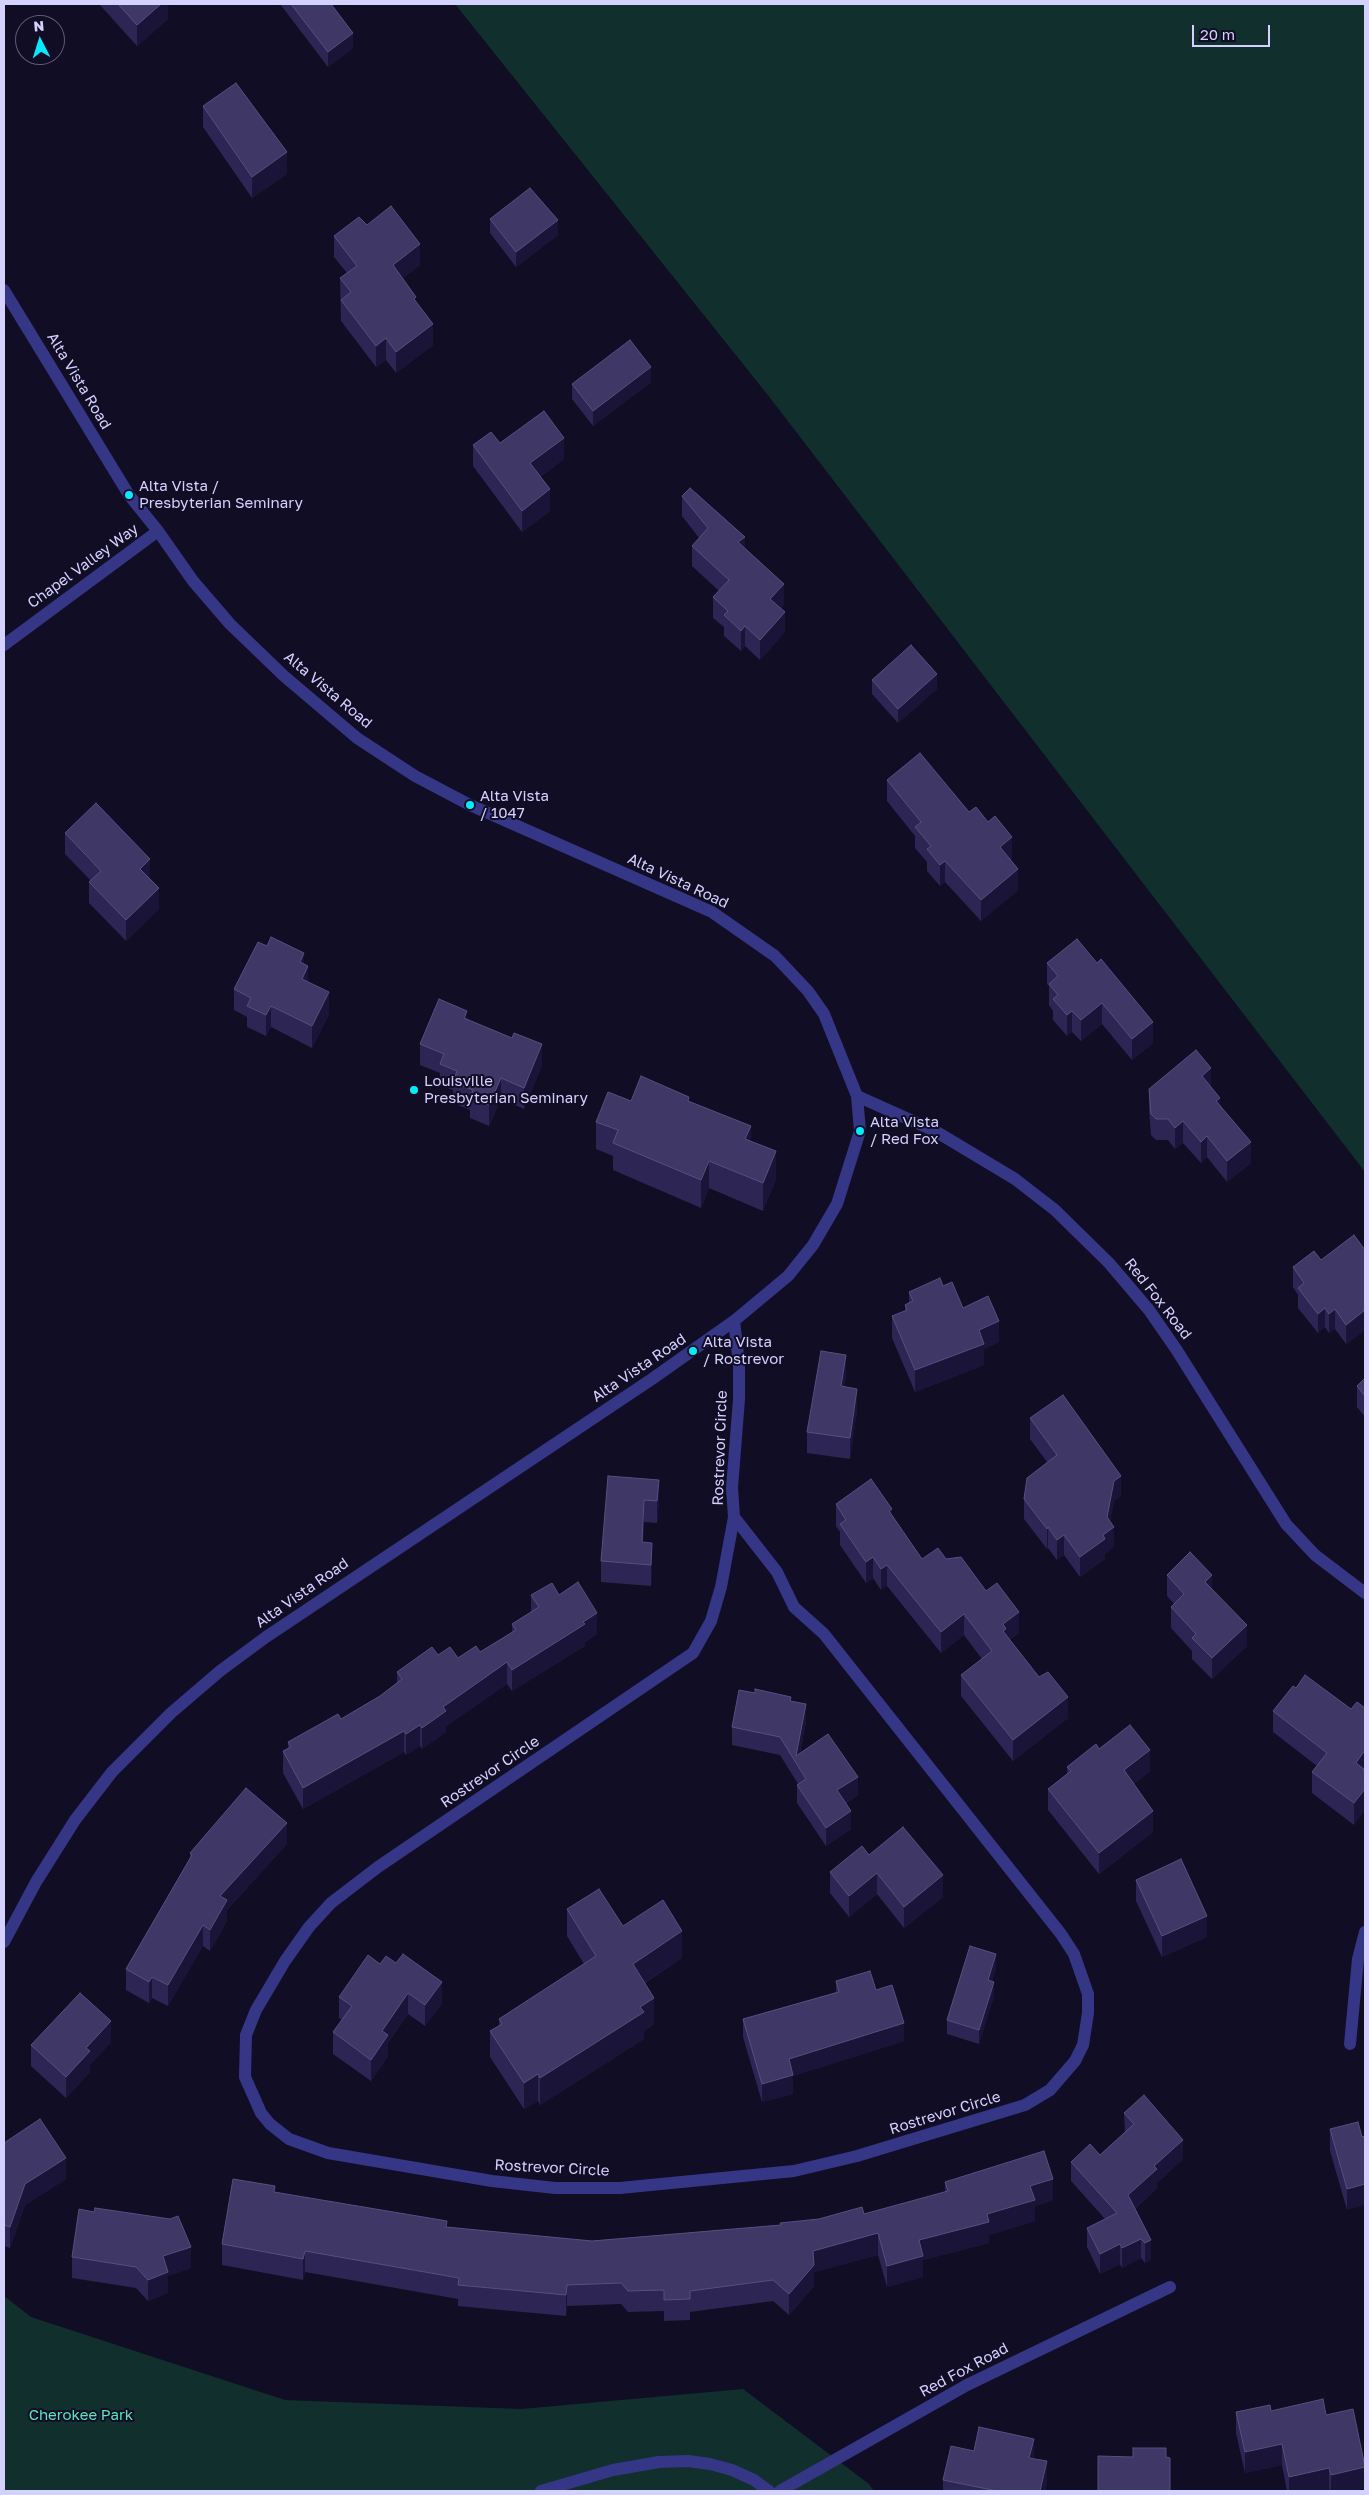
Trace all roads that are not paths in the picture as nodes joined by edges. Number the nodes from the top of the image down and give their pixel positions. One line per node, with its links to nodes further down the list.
1 (4, 290): 2 (street, Alta Vista Road)
2 (158, 531): 3 (street, Chapel Valley Way); 4 (street, Alta Vista Road)
3 (4, 645)
4 (858, 1096): 5 (street, Alta Vista Road); 7 (street, Red Fox Road)
5 (734, 1321): 6 (street, Rostrevor Circle); 9 (street, Alta Vista Road)
6 (734, 1517): 6 (street, Rostrevor Circle)
7 (1365, 1593)
8 (1365, 1932): 10 (street)
9 (4, 1942)
10 (1350, 2044)
11 (1170, 2286): 14 (street, Red Fox Road)
12 (541, 2491): 13 (street)
13 (769, 2491)
14 (780, 2491)

